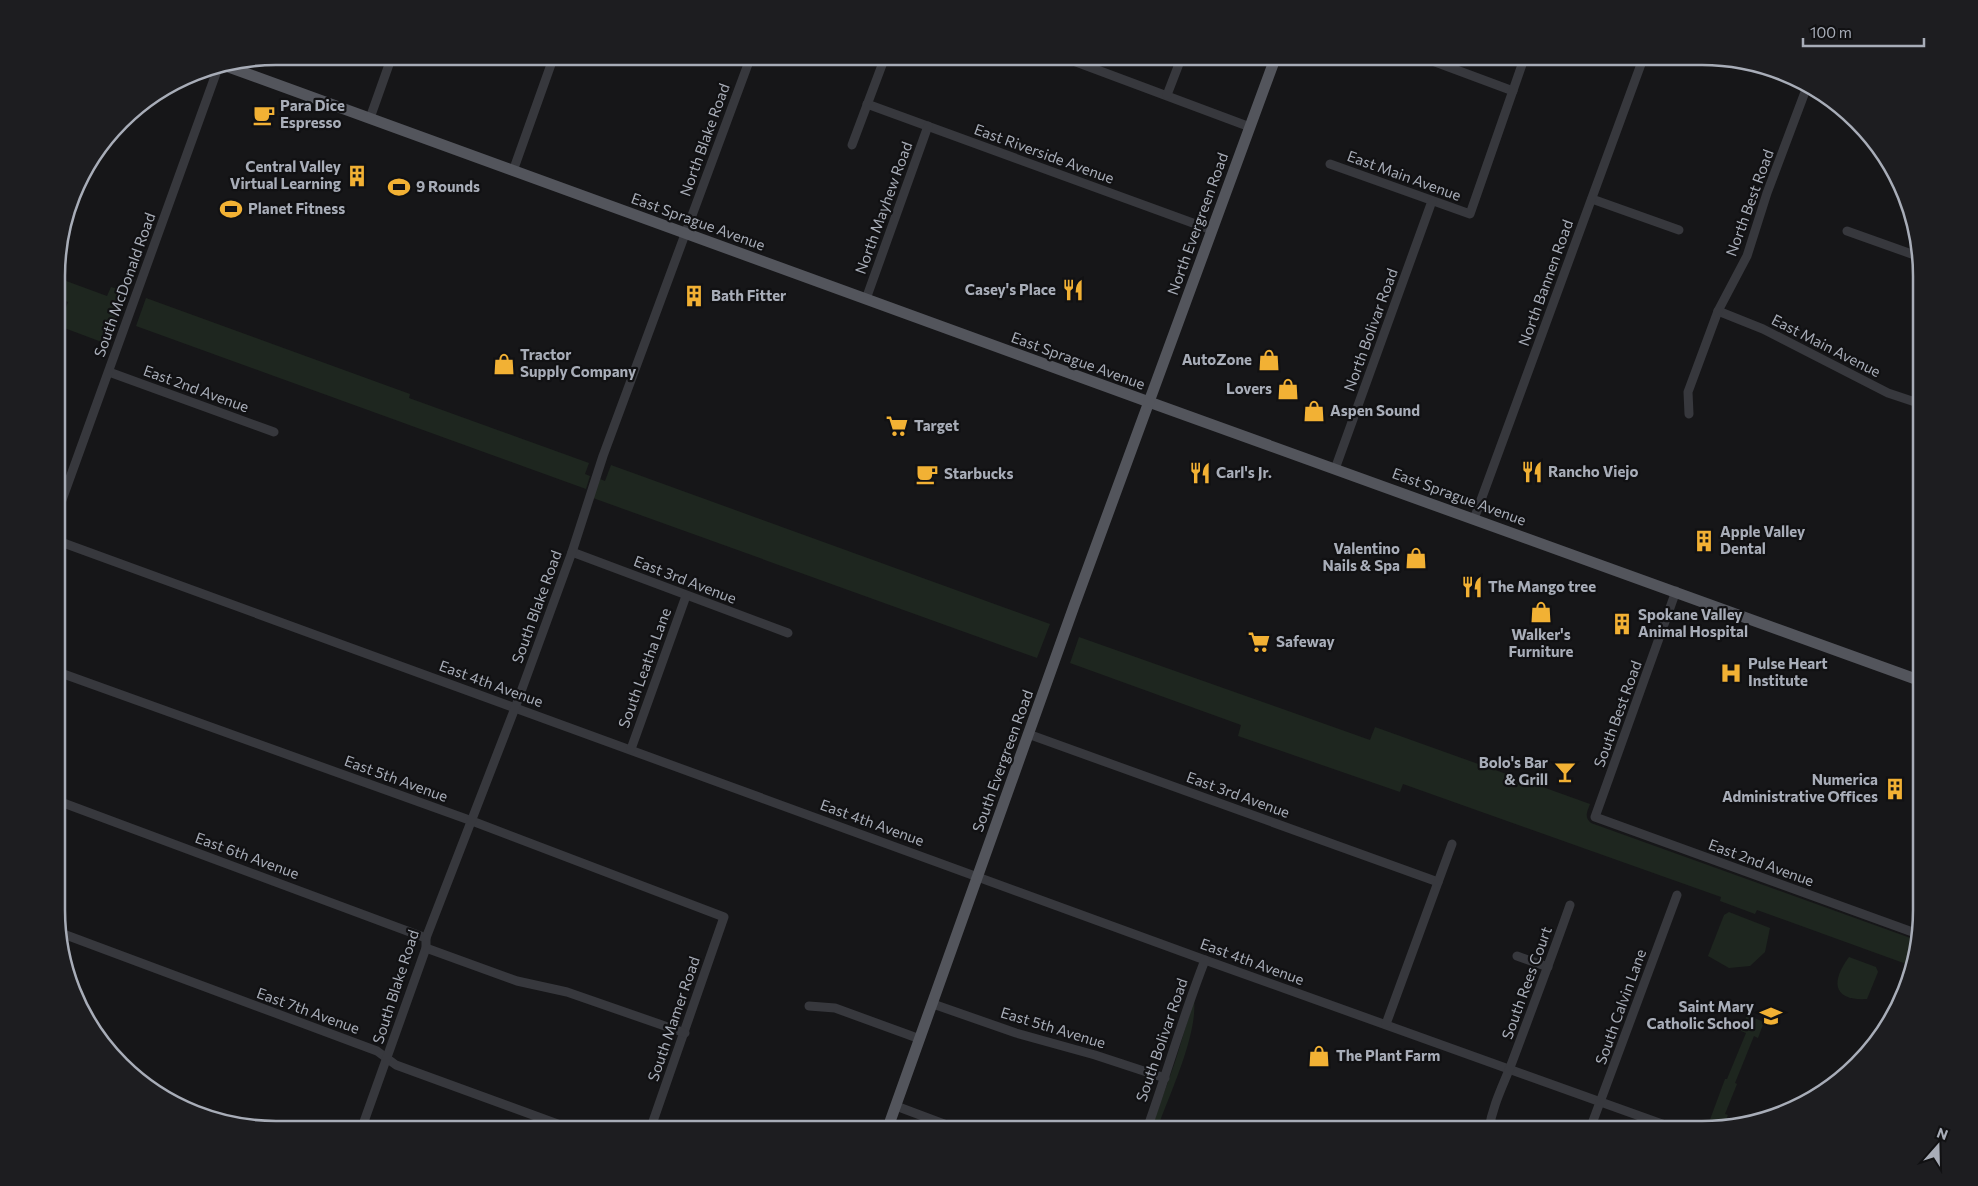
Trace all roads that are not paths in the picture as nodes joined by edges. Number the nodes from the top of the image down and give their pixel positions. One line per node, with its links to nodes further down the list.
1 (389, 65): 17 (street)
2 (551, 65): 22 (street)
3 (748, 65): 28 (street, North Blake Road)
4 (882, 65): 16 (street)
5 (1093, 65): 15 (street)
6 (1179, 65): 15 (street)
7 (1273, 65): 19 (main road, North Evergreen Road)
8 (1443, 65): 13 (street)
9 (1522, 65): 13 (street)
10 (1641, 65): 23 (street, North Bannen Road)
11 (235, 69): 17 (main road, East Sprague Avenue)
12 (216, 74): 32 (street, South McDonald Road)
13 (1513, 91): 24 (street, East Main Avenue)
14 (1805, 92): 31 (street, North Best Road)
15 (1167, 95): 19 (street)
16 (867, 104): 18 (street, East Riverside Avenue); 20 (street)
17 (370, 118): 22 (main road, East Sprague Avenue)
18 (928, 126): 25 (street, East Riverside Avenue); 30 (street, North Mayhew Road)
19 (1250, 127): 25 (main road, North Evergreen Road)
20 (852, 145)
21 (1330, 164): 24 (street, East Main Avenue)
22 (513, 171): 28 (main road, East Sprague Avenue)
23 (1592, 199): 26 (street); 39 (street, North Bannen Road)
24 (1432, 201): 37 (street, North Bolivar Road)
25 (1212, 230): 34 (main road, North Evergreen Road)
26 (1679, 230)
27 (1847, 232): 29 (street)
28 (686, 234): 30 (main road, East Sprague Avenue); 41 (street, South Blake Road)
29 (1912, 254)
30 (866, 299): 34 (main road, East Sprague Avenue)
31 (1718, 311): 33 (street, East Main Avenue); 35 (street, North Best Road)
32 (109, 372): 36 (street, East 2nd Avenue); 38 (street, South McDonald Road)
33 (1913, 401)
34 (1149, 402): 37 (main road, East Sprague Avenue); 48 (main road, South Evergreen Road)
35 (1689, 414)
36 (274, 432)
37 (1335, 469): 39 (main road, East Sprague Avenue)
38 (65, 492)
39 (1474, 519): 42 (main road, East Sprague Avenue)
40 (65, 544): 47 (street, East 4th Avenue)
41 (572, 552): 43 (street, East 3rd Avenue); 47 (street, South Blake Road)
42 (1676, 591): 46 (main road, East Sprague Avenue); 51 (street, South Best Road)
43 (686, 596): 44 (street, East 3rd Avenue); 49 (street, South Leatha Lane)
44 (788, 633)
45 (65, 675): 52 (street, East 5th Avenue)
46 (1913, 678)
47 (515, 708): 49 (street, East 4th Avenue); 52 (street, South Blake Road)
48 (1028, 734): 54 (main road, South Evergreen Road); 55 (street, East 3rd Avenue)
49 (631, 749): 54 (street, East 4th Avenue)
50 (65, 804): 61 (street, East 6th Avenue)
51 (1595, 817): 59 (street, East 2nd Avenue)
52 (472, 821): 58 (street, East 5th Avenue); 61 (street, South Blake Road)
53 (1452, 844): 55 (street)
54 (977, 876): 64 (street, East 4th Avenue); 66 (main road, South Evergreen Road)
55 (1438, 882): 68 (street)
56 (1677, 895): 74 (street, South Calvin Lane)
57 (1570, 905): 65 (street, South Rees Court)
58 (724, 917): 69 (street, South Mamer Road)
59 (1912, 932)
60 (67, 935): 71 (street, East 7th Avenue)
61 (426, 938): 62 (street, South Blake Road)
62 (426, 948): 69 (street); 71 (street, South Blake Road)
63 (1517, 956): 65 (street)
64 (1205, 960): 68 (street, East 4th Avenue); 73 (street, South Bolivar Road)
65 (1548, 967): 72 (street, South Rees Court)
66 (933, 1004): 70 (main road, South Evergreen Road); 73 (street, East 5th Avenue)
67 (809, 1006): 70 (street)
68 (1386, 1024): 72 (street, East 4th Avenue)
69 (684, 1033): 78 (street, South Mamer Road)
70 (920, 1039): 75 (main road, South Evergreen Road)
71 (387, 1058): 76 (street, South Blake Road); 77 (street, East 7th Avenue)
72 (1510, 1070): 74 (street, East 4th Avenue); 82 (street, South Rees Court)
73 (1165, 1078): 81 (street, South Bolivar Road)
74 (1600, 1102): 83 (street, South Calvin Lane); 84 (street, East 4th Avenue)
75 (896, 1106): 79 (main road, South Evergreen Road); 80 (street)
76 (364, 1121)
77 (549, 1121)
78 (653, 1121)
79 (890, 1121)
80 (936, 1121)
81 (1149, 1121)
82 (1490, 1121)
83 (1593, 1121)
84 (1653, 1121)

